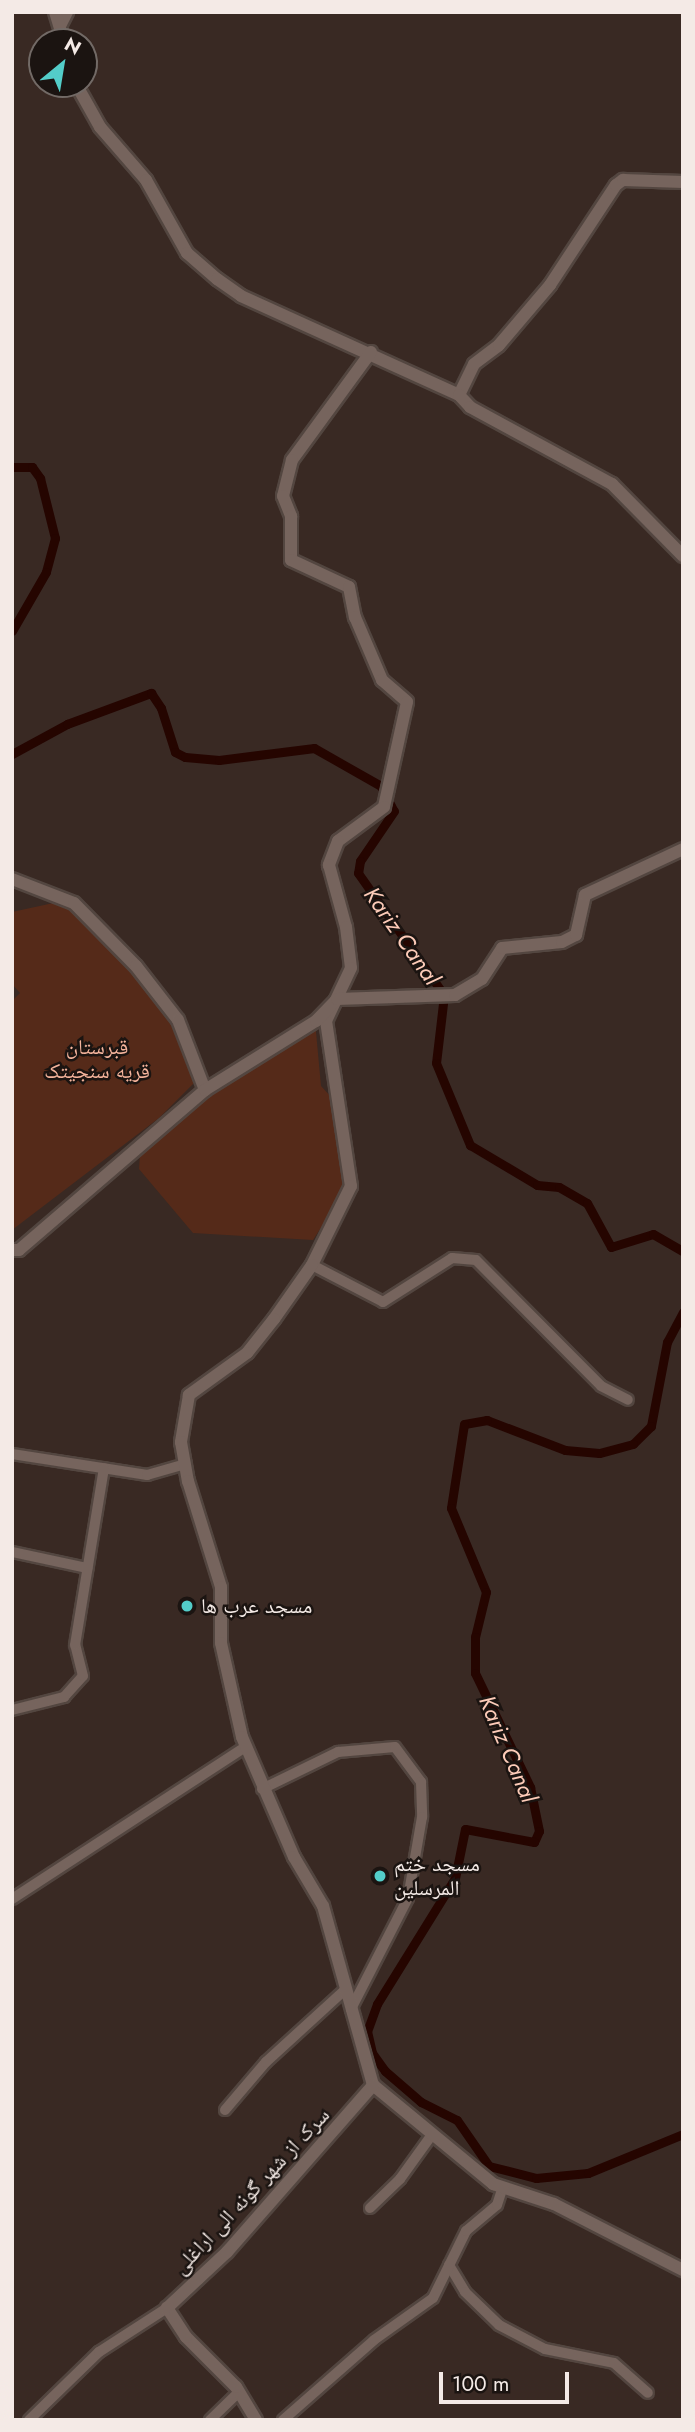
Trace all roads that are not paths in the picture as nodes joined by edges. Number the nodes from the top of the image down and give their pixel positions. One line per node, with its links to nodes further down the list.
1 (55, 12): 3 (street)
2 (68, 12): 3 (street)
3 (60, 28)
4 (84, 98): 6 (street)
5 (683, 182): 7 (street)
6 (371, 352): 7 (street); 11 (street)
7 (459, 395): 8 (street)
8 (683, 556)
9 (683, 849): 11 (street)
10 (12, 879): 12 (street)
11 (337, 999): 12 (street); 14 (street)
12 (205, 1090): 13 (street)
13 (13, 1251)
14 (312, 1265): 15 (street); 17 (street)
15 (628, 1400)
16 (12, 1454): 18 (street)
17 (185, 1464): 18 (street); 22 (street)
18 (104, 1468): 20 (street)
19 (12, 1552): 20 (street)
20 (87, 1568): 21 (street)
21 (12, 1710)
22 (246, 1746): 23 (street); 24 (street)
23 (262, 1789): 25 (street); 26 (street)
24 (12, 1899)
25 (346, 1989): 26 (street); 28 (street)
26 (351, 2009): 27 (street)
27 (373, 2085): 29 (street); 34 (street, سرک از شهر گونه الی اراغلی)
28 (225, 2110)
29 (431, 2136): 30 (street); 31 (street)
30 (502, 2187): 32 (street); 33 (street)
31 (370, 2208)
32 (449, 2265): 36 (street); 40 (street)
33 (682, 2266)
34 (167, 2308): 35 (street); 37 (street)
35 (239, 2392): 38 (street); 39 (street)
36 (648, 2393)
37 (29, 2420)
38 (210, 2420)
39 (256, 2420)
40 (283, 2420)

